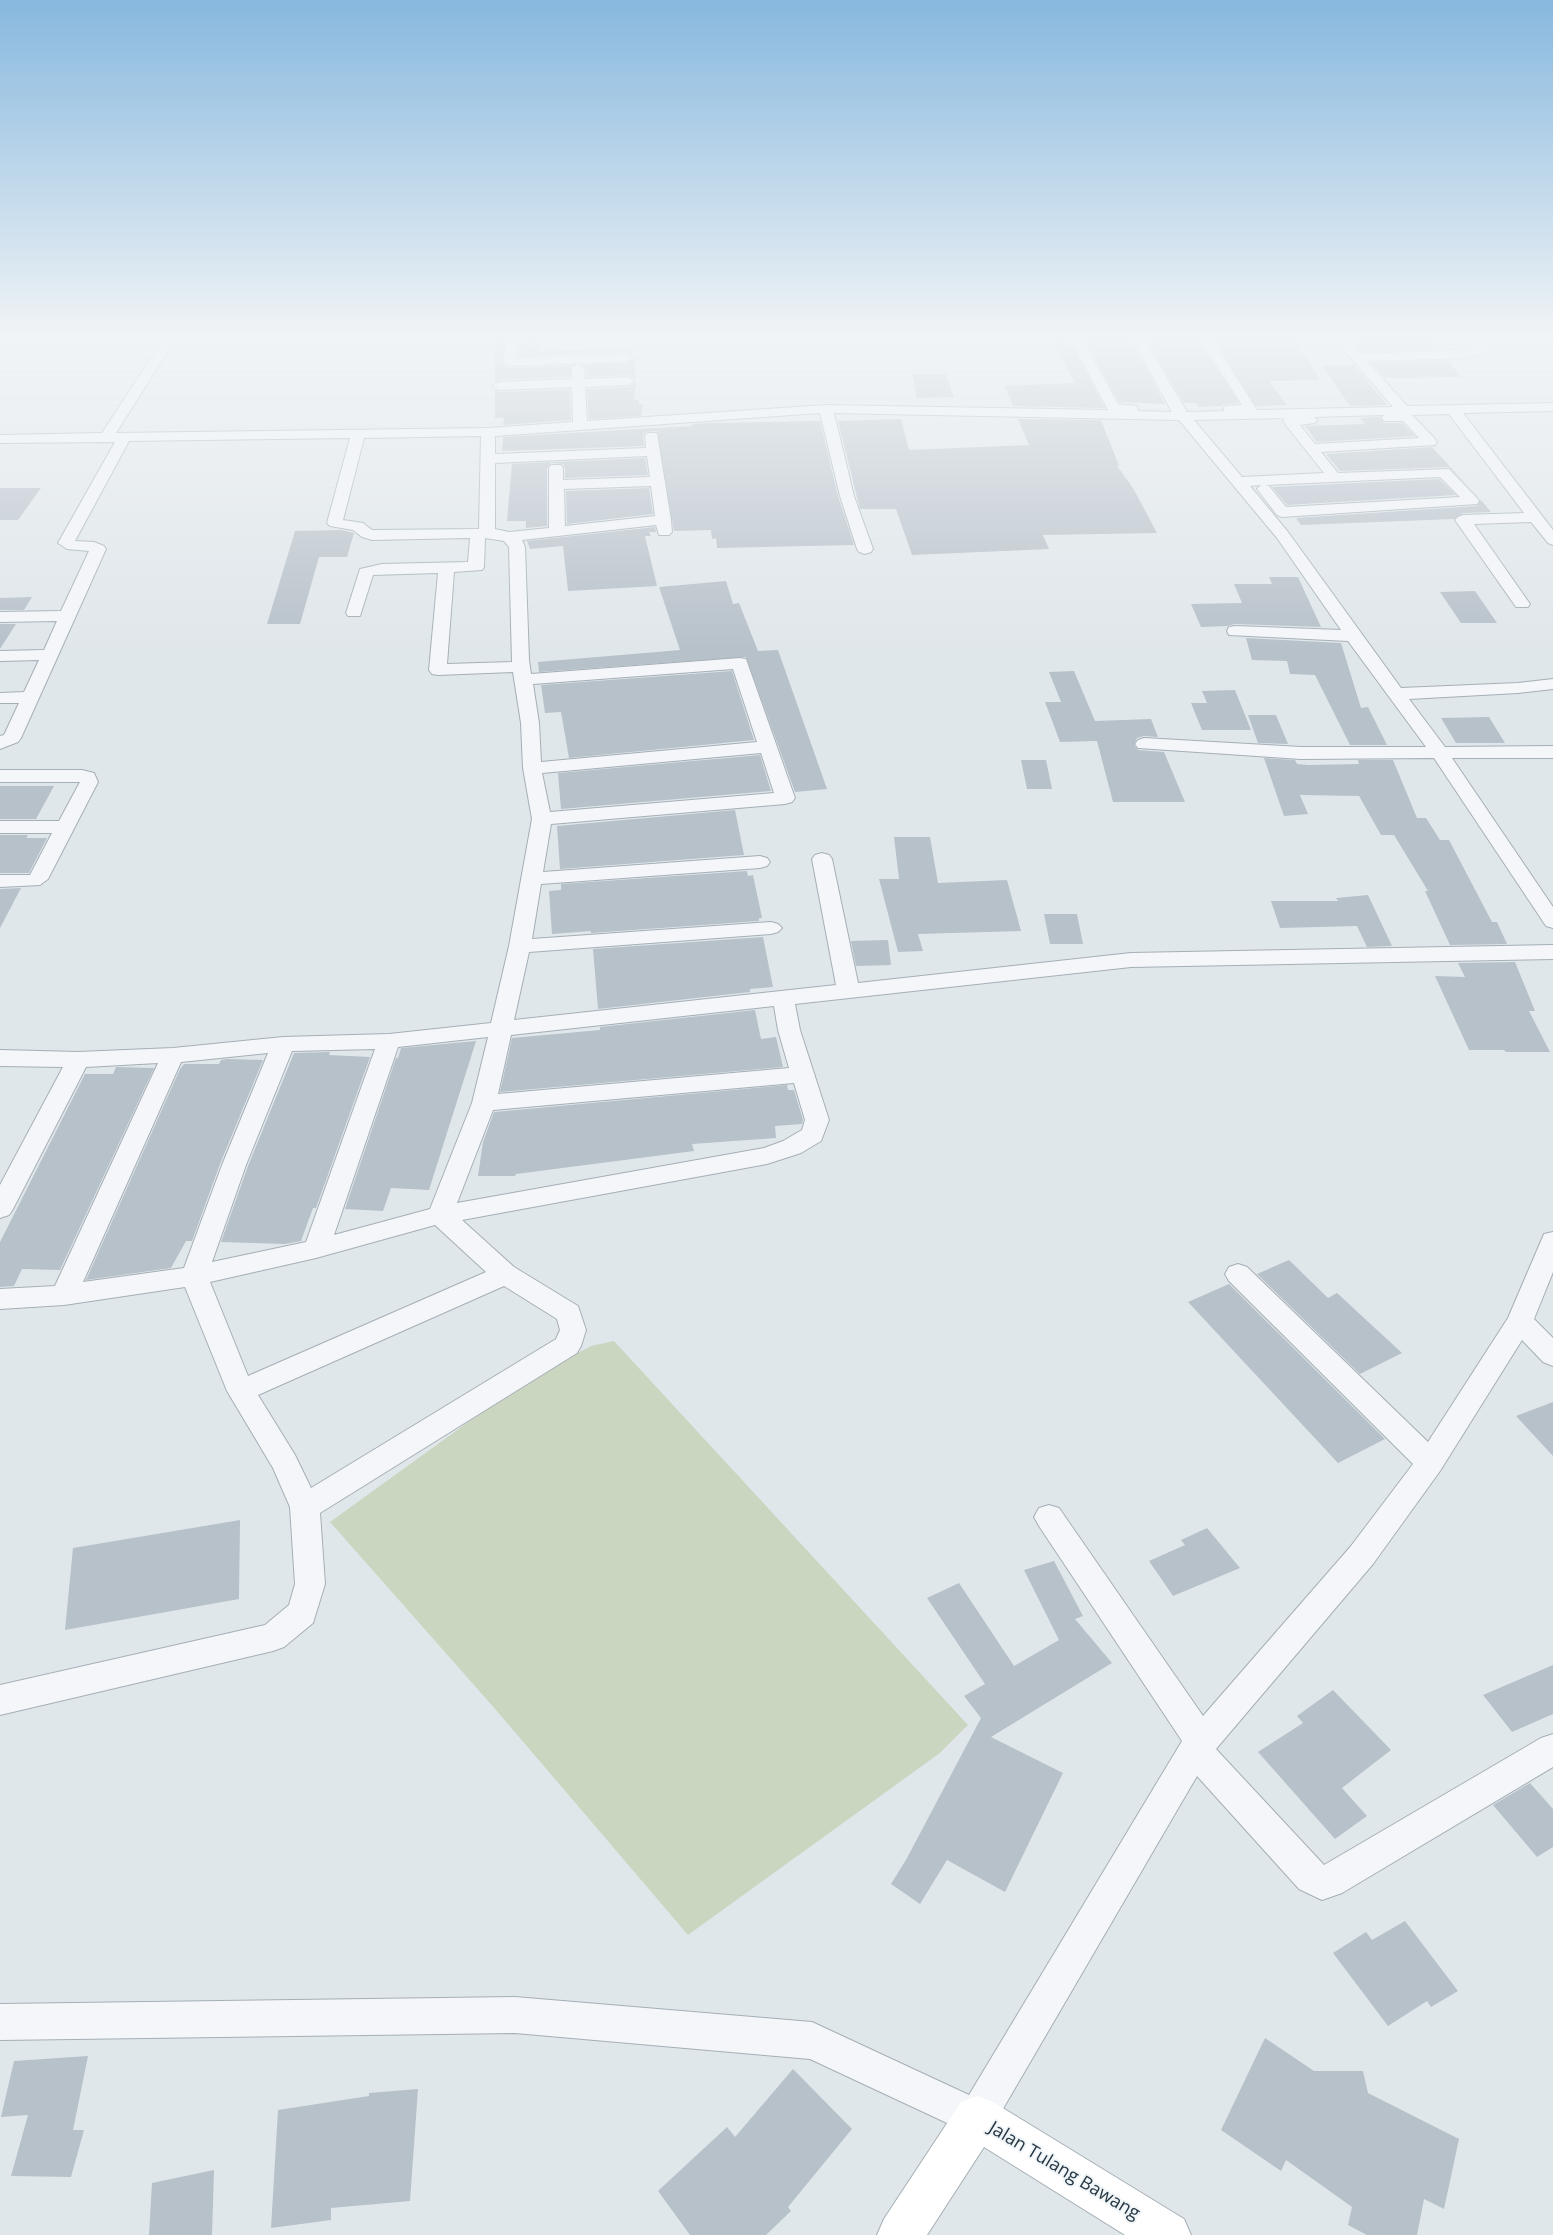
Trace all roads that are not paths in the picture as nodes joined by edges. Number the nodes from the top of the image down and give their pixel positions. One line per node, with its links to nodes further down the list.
1 (123, 439): 30 (street)
2 (357, 439): 23 (street)
3 (488, 439): 13 (street)
4 (652, 439): 11 (street)
5 (833, 439): 26 (street)
6 (1204, 439): 17 (street)
7 (1304, 439): 10 (street)
8 (1428, 439): 10 (street)
9 (1476, 439): 20 (street)
10 (1311, 448): 14 (street)
11 (653, 452): 12 (street); 15 (street)
12 (555, 456): 13 (street); 18 (street)
13 (488, 459): 23 (street)
14 (1333, 476): 16 (street); 16 (street)
15 (658, 481): 18 (street); 21 (street)
16 (1258, 481): 17 (street)
17 (1238, 482): 33 (street)
18 (556, 484): 19 (street)
19 (557, 514): 21 (street); 22 (street)
20 (1536, 517): 25 (street); 28 (street)
21 (663, 521): 22 (street)
22 (558, 531): 24 (street)
23 (483, 533): 24 (street); 27 (street)
24 (509, 537): 36 (street)
25 (1553, 540)
26 (865, 549)
27 (446, 568): 29 (street); 36 (street)
28 (1522, 604)
29 (354, 614)
30 (68, 616): 31 (street); 34 (street)
31 (0, 617)
32 (1235, 631): 33 (street)
33 (1353, 636): 38 (street)
34 (50, 655): 35 (street); 39 (street)
35 (0, 656)
36 (522, 674): 43 (street); 46 (street)
37 (1553, 684): 38 (street)
38 (1396, 694): 44 (street)
39 (31, 697): 40 (street); 41 (street)
40 (0, 698)
41 (0, 743)
42 (1144, 744): 44 (street)
43 (768, 747): 46 (street); 48 (street)
44 (1439, 752): 45 (street); 55 (street)
45 (1553, 752)
46 (532, 768): 48 (street)
47 (0, 776): 50 (street)
48 (542, 819): 53 (street)
49 (0, 827): 50 (street)
50 (65, 827): 54 (street)
51 (822, 859): 59 (street)
52 (760, 862): 53 (street)
53 (532, 879): 57 (street)
54 (0, 881)
55 (1553, 922)
56 (771, 928): 57 (street)
57 (520, 946): 61 (street)
58 (1553, 952): 59 (street)
59 (848, 990): 60 (street)
60 (783, 997): 61 (street); 67 (street)
61 (500, 1030): 62 (street); 68 (street)
62 (388, 1040): 63 (street); 72 (street)
63 (283, 1044): 64 (street); 75 (street)
64 (173, 1055): 66 (street); 76 (street)
65 (0, 1058): 66 (street)
66 (78, 1060): 69 (street)
67 (803, 1075): 68 (street); 70 (street)
68 (484, 1103): 70 (street)
69 (0, 1209)
70 (440, 1215): 72 (street); 73 (street)
71 (1553, 1241): 78 (street)
72 (316, 1249): 75 (street)
73 (505, 1274): 80 (street); 82 (street)
74 (1238, 1274): 81 (street)
75 (194, 1276): 76 (street); 80 (street)
76 (64, 1295): 77 (street)
77 (0, 1300)
78 (1520, 1321): 79 (street); 81 (street)
79 (1553, 1355)
80 (241, 1391): 82 (street)
81 (1430, 1463): 85 (street)
82 (305, 1506): 84 (street)
83 (1049, 1517): 85 (street)
84 (0, 1700)
85 (1198, 1745): 86 (street); 88 (street)
86 (1553, 1749)
87 (0, 2022): 88 (street)
88 (978, 2118): 89 (street, Jalan Tulang Bawang); 90 (street, Jalan Tulang Bawang)
89 (900, 2235)
90 (1168, 2235)

